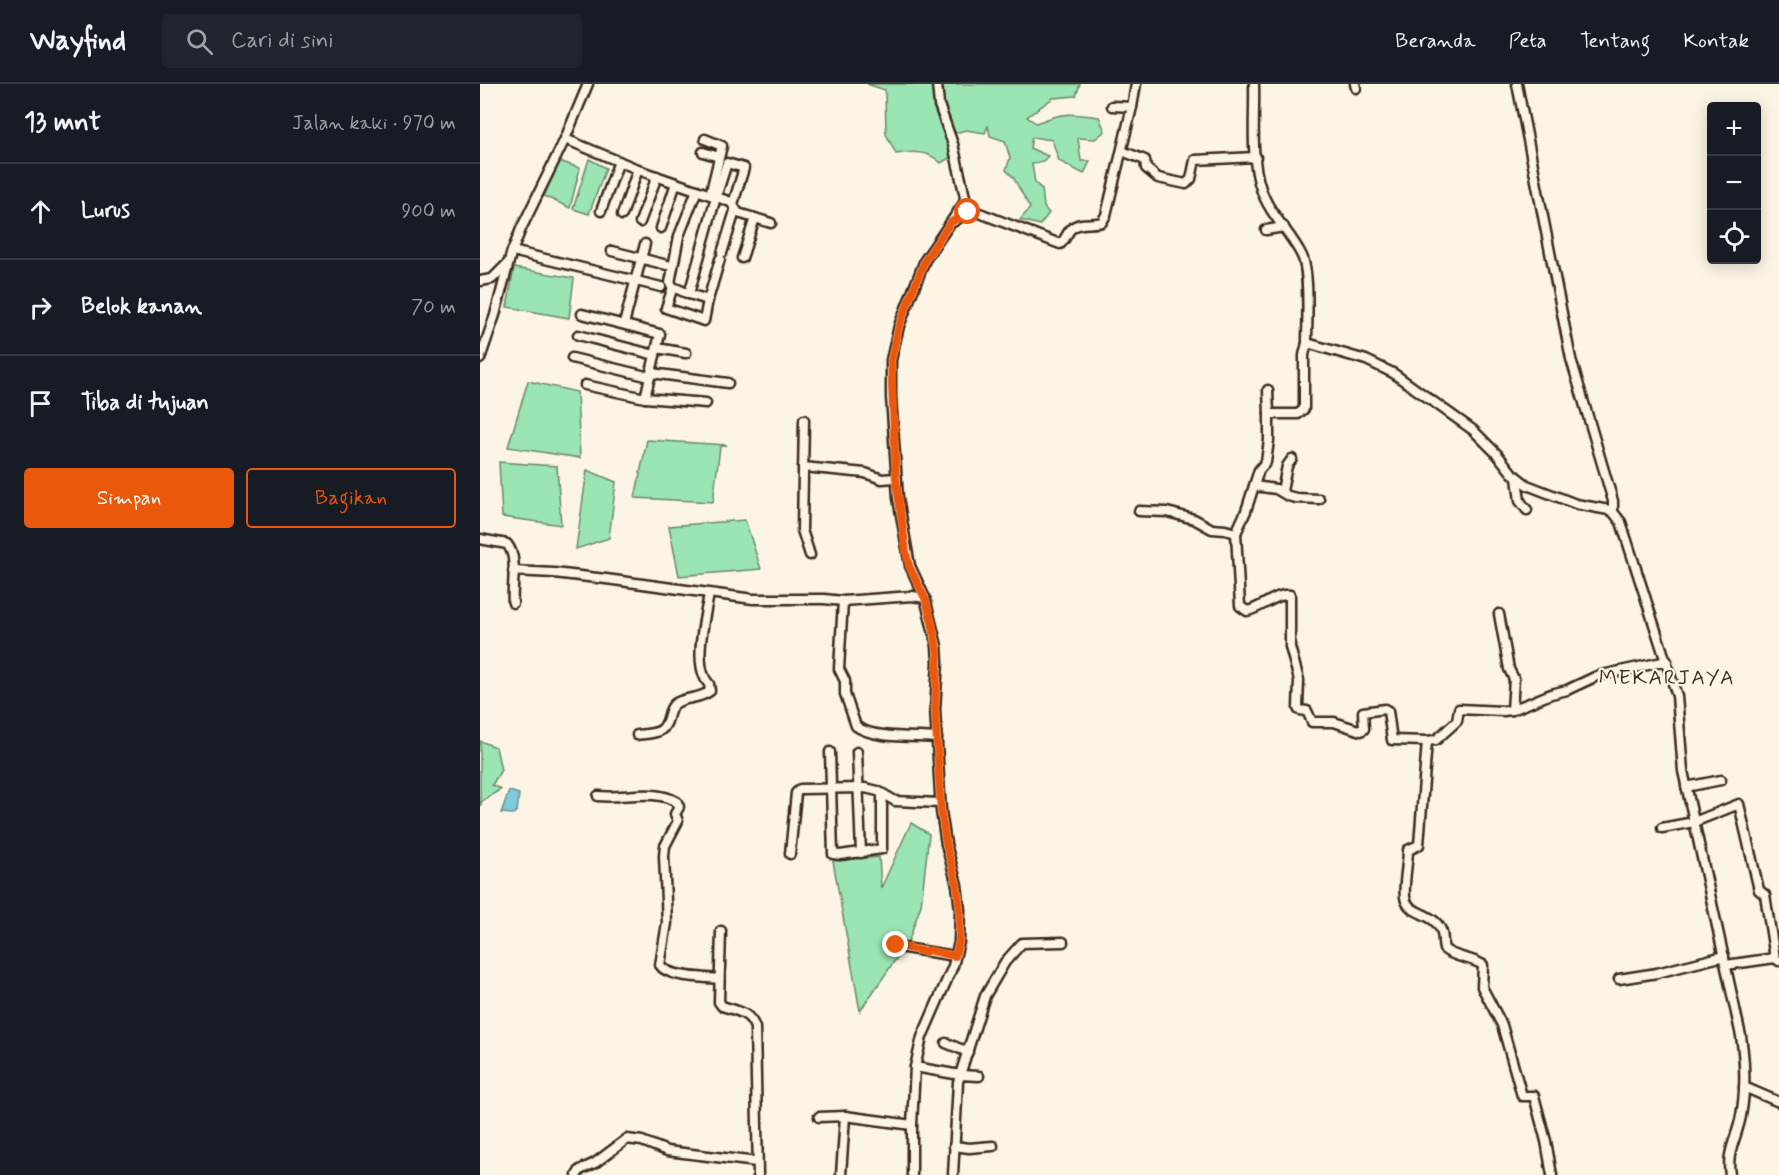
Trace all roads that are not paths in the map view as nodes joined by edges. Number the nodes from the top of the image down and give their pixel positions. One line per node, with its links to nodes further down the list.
1 (588, 84): 8 (street)
2 (937, 84): 26 (street)
3 (1136, 84): 7 (street)
4 (1254, 84): 13 (street)
5 (1517, 84): 68 (street)
6 (1112, 106): 7 (street)
7 (1132, 107): 10 (street)
8 (565, 139): 14 (street); 31 (street)
9 (705, 139): 12 (street)
10 (1122, 151): 13 (street); 26 (street)
11 (704, 152): 12 (street)
12 (719, 157): 19 (street)
13 (1256, 157): 27 (street)
14 (619, 161): 15 (street); 21 (street)
15 (638, 169): 16 (street); 22 (street)
16 (657, 176): 17 (street); 24 (street)
17 (676, 183): 18 (street); 28 (street)
18 (697, 190): 19 (street); 40 (street)
19 (714, 195): 20 (street); 20 (street); 41 (street)
20 (734, 207): 23 (street); 42 (street)
21 (601, 211)
22 (622, 215)
23 (755, 218): 25 (street); 34 (street)
24 (639, 222)
25 (771, 223)
26 (950, 223): 62 (street)
27 (1284, 227): 29 (street); 46 (street)
28 (661, 228)
29 (1266, 230)
30 (645, 244): 33 (street)
31 (512, 251): 35 (street); 37 (street)
32 (612, 251): 33 (street)
33 (640, 258): 36 (street); 37 (street)
34 (742, 258)
35 (509, 261): 38 (street); 50 (street)
36 (667, 265)
37 (635, 280): 39 (street); 44 (street)
38 (480, 281)
39 (662, 287)
40 (672, 287): 41 (street); 42 (street)
41 (689, 294): 42 (street)
42 (708, 300)
43 (582, 314): 44 (street)
44 (624, 324): 47 (street)
45 (578, 336): 47 (street)
46 (1307, 343): 57 (street); 61 (street)
47 (656, 352): 48 (street); 51 (street)
48 (686, 353)
49 (572, 358): 51 (street)
50 (480, 359)
51 (650, 375): 52 (street); 55 (street)
52 (728, 383)
53 (585, 385): 55 (street)
54 (1268, 390): 57 (street)
55 (645, 398): 56 (street)
56 (706, 404)
57 (1269, 414): 63 (street)
58 (804, 420): 60 (street)
59 (1292, 459): 64 (street)
60 (803, 467): 62 (street); 71 (street)
61 (1517, 477): 66 (street); 68 (street)
62 (896, 478): 74 (street)
63 (1254, 486): 64 (street); 69 (street)
64 (1282, 491): 65 (street)
65 (1319, 500)
66 (1527, 510)
67 (1139, 511): 69 (street)
68 (1613, 512): 78 (street)
69 (1236, 533): 82 (street)
70 (480, 539): 72 (street)
71 (810, 555)
72 (513, 571): 73 (street); 76 (street)
73 (709, 594): 75 (street); 80 (street)
74 (925, 598): 75 (street); 81 (street)
75 (843, 601): 81 (street)
76 (513, 603)
77 (1498, 614): 79 (street)
78 (1667, 661): 79 (street); 86 (street)
79 (1512, 710): 82 (street)
80 (637, 735)
81 (937, 738): 91 (street)
82 (1427, 741): 123 (street)
83 (830, 752): 87 (street)
84 (857, 752): 88 (street)
85 (1721, 780): 86 (street)
86 (1686, 787): 92 (street)
87 (832, 788): 88 (street); 94 (street); 95 (street)
88 (859, 788): 89 (street); 94 (street)
89 (882, 794): 91 (street); 94 (street)
90 (598, 796): 103 (street)
91 (940, 803): 99 (street)
92 (1694, 822): 93 (street); 100 (street); 101 (street)
93 (1662, 828)
94 (861, 852)
95 (790, 854)
96 (721, 931): 103 (street)
97 (1063, 942): 106 (street)
98 (892, 946): 99 (street)
99 (955, 956): 107 (street)
100 (1724, 956): 102 (street); 104 (street)
101 (1777, 960): 102 (street)
102 (1726, 965): 110 (street)
103 (719, 979): 117 (street)
104 (1618, 979)
105 (946, 1044): 106 (street)
106 (968, 1052): 108 (street)
107 (915, 1067): 108 (street); 114 (street)
108 (960, 1075): 109 (street); 115 (street)
109 (979, 1076)
110 (1744, 1087): 111 (street); 124 (street)
111 (1779, 1102)
112 (845, 1116): 113 (street); 114 (street); 120 (street)
113 (819, 1117)
114 (912, 1125): 121 (street)
115 (954, 1146): 116 (street); 122 (street)
116 (993, 1146)
117 (757, 1161): 118 (street); 119 (street)
118 (577, 1175)
119 (758, 1175)
120 (841, 1175)
121 (912, 1175)
122 (952, 1175)
123 (1552, 1175)
124 (1730, 1175)

